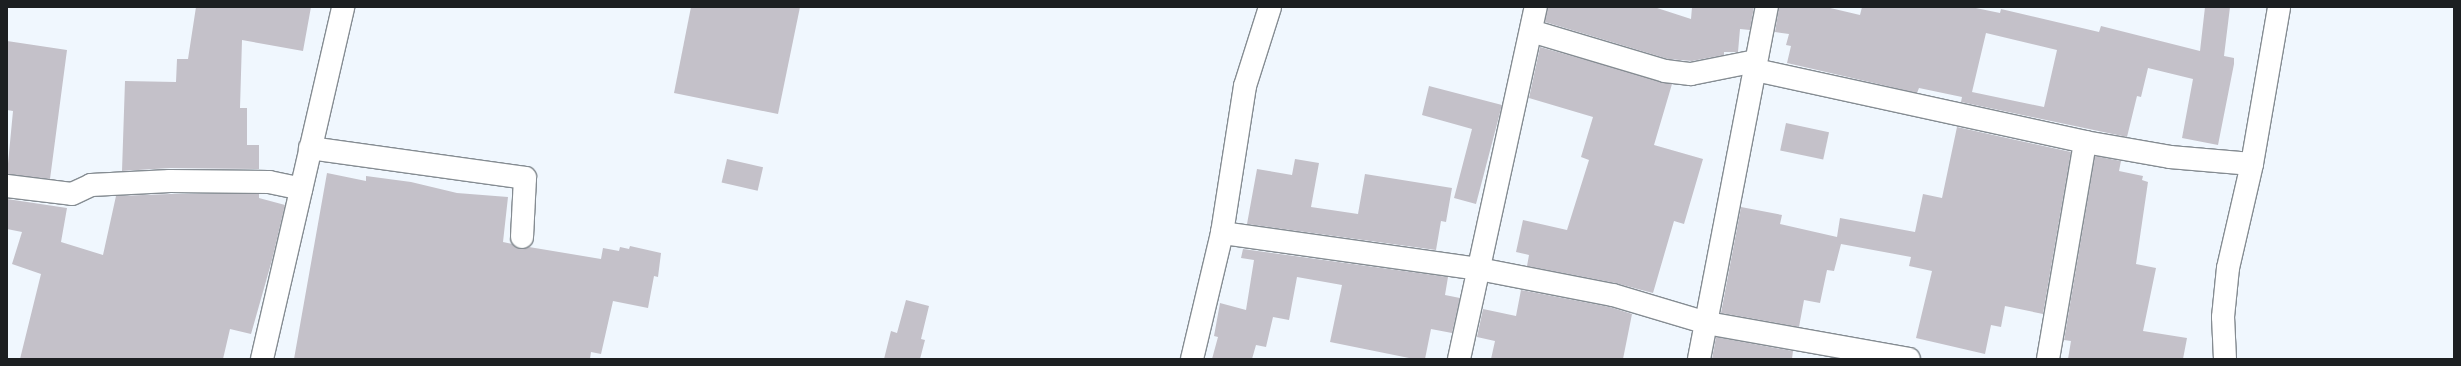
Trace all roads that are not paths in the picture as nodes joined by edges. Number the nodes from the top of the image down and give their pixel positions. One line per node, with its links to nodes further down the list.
1 (343, 7): 9 (street)
2 (1270, 7): 13 (street)
3 (1536, 7): 6 (street)
4 (1767, 7): 7 (street)
5 (2279, 7): 10 (street)
6 (1531, 31): 7 (street); 15 (street)
7 (1756, 65): 8 (street); 16 (street)
8 (2085, 142): 10 (street); 22 (street)
9 (310, 148): 12 (street); 14 (street)
10 (2252, 164): 23 (street)
11 (7, 186): 12 (street)
12 (301, 189): 17 (street)
13 (1222, 233): 15 (street); 18 (street)
14 (522, 237)
15 (1479, 269): 16 (street); 19 (street)
16 (1707, 323): 20 (street); 21 (street)
17 (262, 359)
18 (1192, 359)
19 (1459, 359)
20 (1699, 359)
21 (1909, 359)
22 (2048, 359)
23 (2225, 359)

